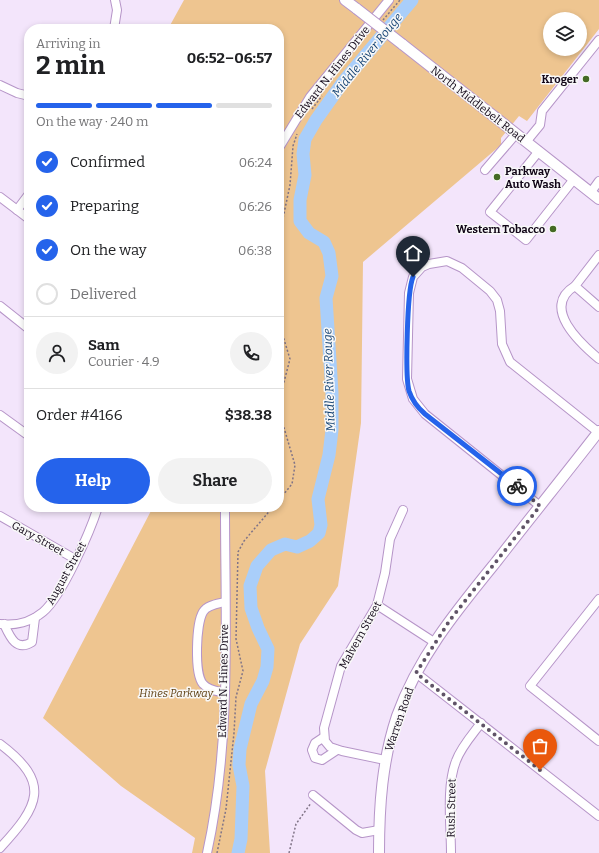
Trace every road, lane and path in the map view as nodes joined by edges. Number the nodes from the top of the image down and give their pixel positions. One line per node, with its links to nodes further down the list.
1 (115, 0): 6 (street)
2 (345, 0): 13 (main road, North Middlebelt Road, bridge)
3 (389, 0): 14 (street, Edward N. Hines Drive)
4 (400, 0): 5 (path)
5 (383, 21)
6 (115, 24)
7 (599, 40): 15 (street)
8 (0, 85): 10 (street)
9 (323, 94): 11 (path)
10 (24, 95)
11 (311, 110)
12 (299, 129): 25 (path)
13 (516, 134): 15 (main road, North Middlebelt Road); 17 (street)
14 (284, 139)
15 (526, 142): 16 (main road, North Middlebelt Road)
16 (539, 151): 18 (main road, North Middlebelt Road); 18 (street)
17 (485, 170)
18 (574, 179): 20 (main road, North Middlebelt Road)
19 (599, 181): 20 (street)
20 (590, 192): 22 (main road, North Middlebelt Road)
21 (0, 197): 24 (street)
22 (599, 199)
23 (24, 201): 24 (street)
24 (17, 210): 26 (street)
25 (284, 213)
26 (24, 215)
27 (599, 255): 28 (street)
28 (575, 286): 30 (street); 33 (street)
29 (0, 306): 31 (street)
30 (599, 306)
31 (24, 325)
32 (284, 339): 34 (path)
33 (599, 359)
34 (284, 381)
35 (0, 415): 37 (street)
36 (284, 428): 39 (path)
37 (24, 432)
38 (599, 432): 40 (main road, Warren Road); 40 (street)
39 (284, 494)
40 (540, 506): 52 (main road, Warren Road)
41 (403, 510): 49 (street, Malvern Street)
42 (96, 512): 46 (street, August Street)
43 (224, 512): 48 (street, Edward N. Hines Drive)
44 (269, 512): 66 (path)
45 (0, 516): 46 (street, Gary Street)
46 (76, 559): 50 (street, August Street)
47 (599, 599): 57 (street)
48 (225, 602): 54 (street, Edward N. Hines Drive); 54 (street)
49 (378, 605): 52 (street); 56 (street, Malvern Street)
50 (35, 618): 51 (street, August Street); 51 (street)
51 (2, 624)
52 (434, 642): 53 (main road, Warren Road)
53 (416, 673): 55 (street); 60 (main road, Warren Road)
54 (225, 693): 65 (street, Edward N. Hines Drive)
55 (482, 723): 62 (street); 69 (street, Rush Street)
56 (324, 737): 59 (street); 59 (street, Malvern Street)
57 (599, 741)
58 (0, 744): 64 (street)
59 (337, 750): 60 (street)
60 (386, 760): 63 (main road, Warren Road)
61 (314, 795): 63 (street); 67 (path)
62 (599, 816)
63 (379, 830): 68 (main road, Warren Road)
64 (0, 848)
65 (207, 853)
66 (217, 853)
67 (289, 853)
68 (379, 853)
69 (450, 853)

